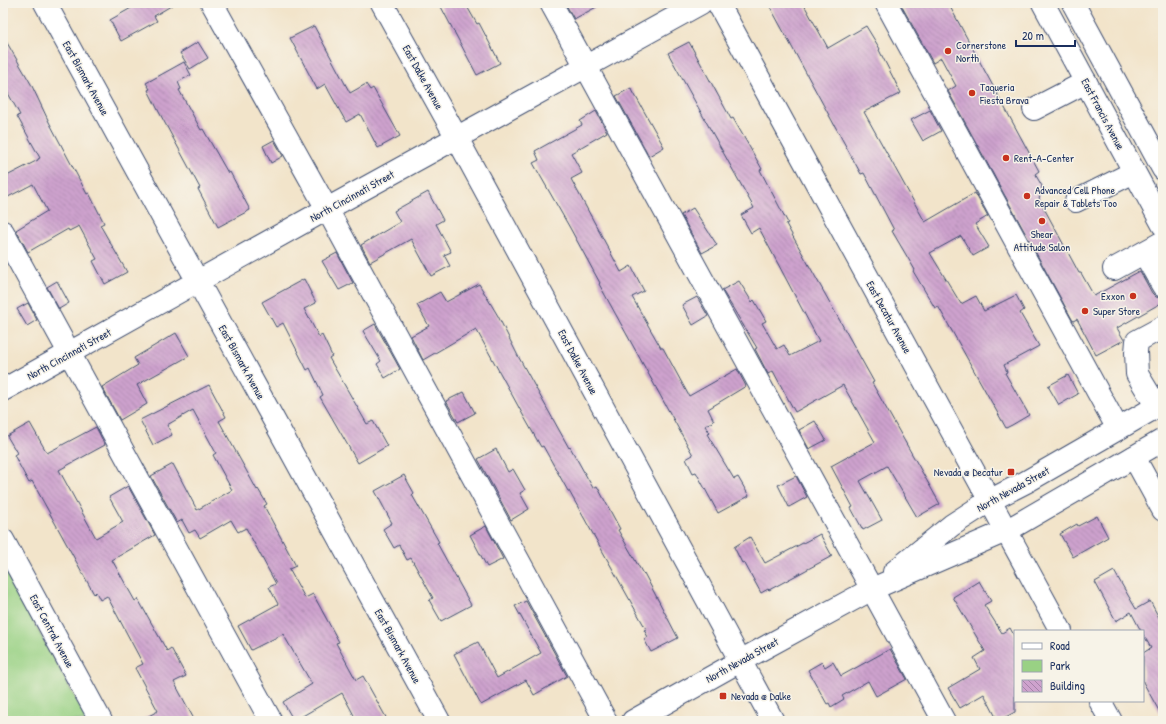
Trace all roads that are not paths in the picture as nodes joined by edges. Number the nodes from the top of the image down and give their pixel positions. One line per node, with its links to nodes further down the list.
1 (45, 3): 23 (street, East Bismark Avenue)
2 (212, 3): 17 (street)
3 (382, 3): 13 (street, East Dalke Avenue)
4 (551, 3): 10 (street)
5 (701, 3): 10 (street, North Cincinnati Street)
6 (718, 3): 32 (street, East Decatur Avenue)
7 (886, 3): 29 (street)
8 (1044, 3): 11 (street, East Francis Avenue)
9 (1073, 3): 14 (street)
10 (586, 66): 13 (street, North Cincinnati Street); 36 (street)
11 (1086, 82): 12 (street); 15 (street, East Francis Avenue)
12 (1034, 109)
13 (457, 138): 17 (street, North Cincinnati Street); 38 (street, East Dalke Avenue)
14 (1163, 169)
15 (1134, 172): 16 (street); 18 (street, East Francis Avenue)
16 (1076, 201)
17 (327, 209): 23 (street, North Cincinnati Street); 43 (street)
18 (1163, 225)
19 (3, 232): 26 (street)
20 (1163, 242): 21 (street)
21 (1144, 253): 22 (street); 24 (street)
22 (1114, 269)
23 (198, 281): 26 (street, North Cincinnati Street); 42 (street, East Bismark Avenue)
24 (1163, 286)
25 (1163, 327): 28 (street)
26 (70, 353): 27 (street, North Cincinnati Street); 41 (street)
27 (3, 390)
28 (1160, 405): 29 (street, North Nevada Street)
29 (1118, 429): 32 (street, North Nevada Street)
30 (1163, 440): 31 (street, North Nevada Street)
31 (1134, 457): 33 (street); 34 (street, North Nevada Street)
32 (989, 501): 34 (street, East Decatur Avenue); 36 (street, North Nevada Street)
33 (1163, 510)
34 (1006, 531): 36 (street, North Nevada Street); 37 (street, East Decatur Avenue)
35 (3, 540): 40 (street, East Central Avenue)
36 (872, 589): 38 (street, North Nevada Street); 46 (street)
37 (1060, 630)
38 (740, 661): 44 (street, North Nevada Street); 45 (street, East Dalke Avenue)
39 (1101, 702): 47 (street)
40 (101, 721)
41 (271, 721)
42 (438, 721)
43 (606, 721)
44 (633, 721)
45 (773, 721)
46 (944, 721)
47 (1111, 721)

